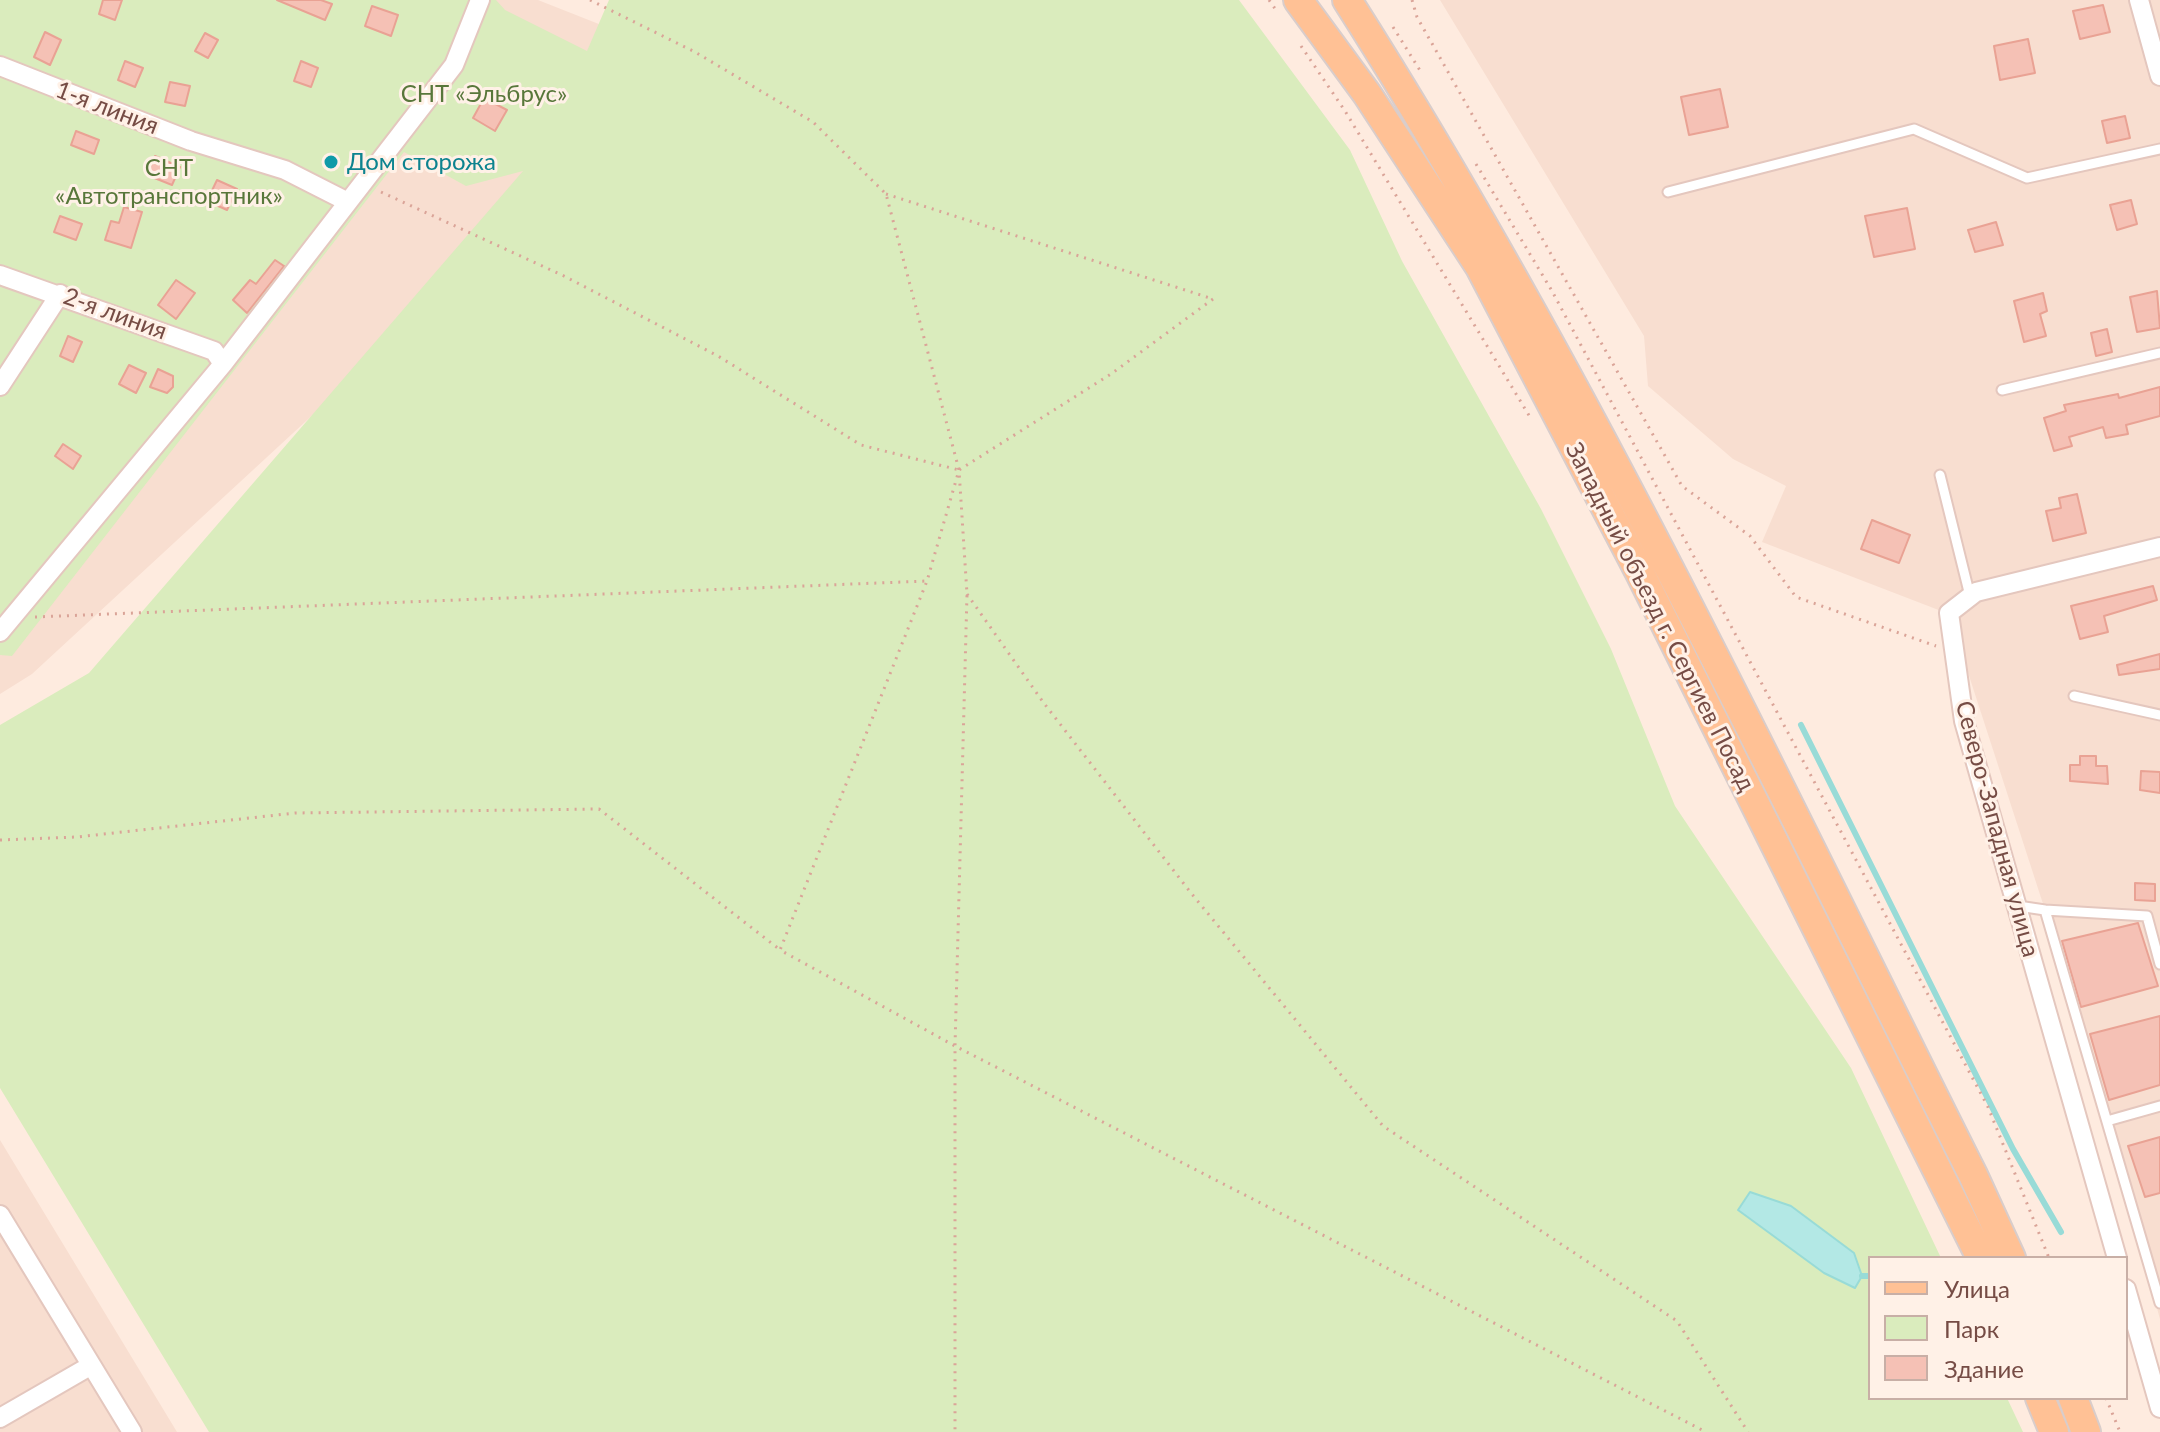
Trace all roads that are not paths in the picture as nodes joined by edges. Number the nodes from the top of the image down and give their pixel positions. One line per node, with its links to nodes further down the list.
1 (480, 0): 9 (street)
2 (1347, 0): 29 (main road, Западный объезд г. Сергиев Посад)
3 (2139, 0): 6 (street)
4 (1288, 6): 28 (main road, Западный объезд г. Сергиев Посад)
5 (0, 66): 9 (street, 1-я линия)
6 (2159, 69)
7 (2160, 149): 8 (lane)
8 (1668, 192)
9 (348, 202): 13 (street)
10 (0, 275): 11 (street, 2-я линия)
11 (60, 294): 13 (street, 2-я линия); 14 (street)
12 (2160, 353): 15 (lane)
13 (223, 364): 19 (street)
14 (0, 386)
15 (2002, 390)
16 (1940, 475): 18 (lane)
17 (2160, 547): 18 (street)
18 (1970, 597): 22 (street, Северо-Западная улица)
19 (6, 625)
20 (2074, 696): 21 (lane)
21 (2160, 715)
22 (2017, 906): 23 (lane); 30 (street, Северо-Западная улица)
23 (2045, 910): 24 (lane); 26 (lane)
24 (2160, 964)
25 (2160, 1106): 26 (lane)
26 (2107, 1121): 32 (lane)
27 (0, 1215): 33 (street)
28 (1980, 1256)
29 (2010, 1256)
30 (2116, 1256)
31 (2128, 1296): 36 (street)
32 (2160, 1303)
33 (90, 1366): 37 (street); 38 (street)
34 (2041, 1400): 39 (main road)
35 (2074, 1400): 40 (main road)
36 (2160, 1408)
37 (0, 1418)
38 (132, 1432)
39 (2054, 1432)
40 (2086, 1432)

